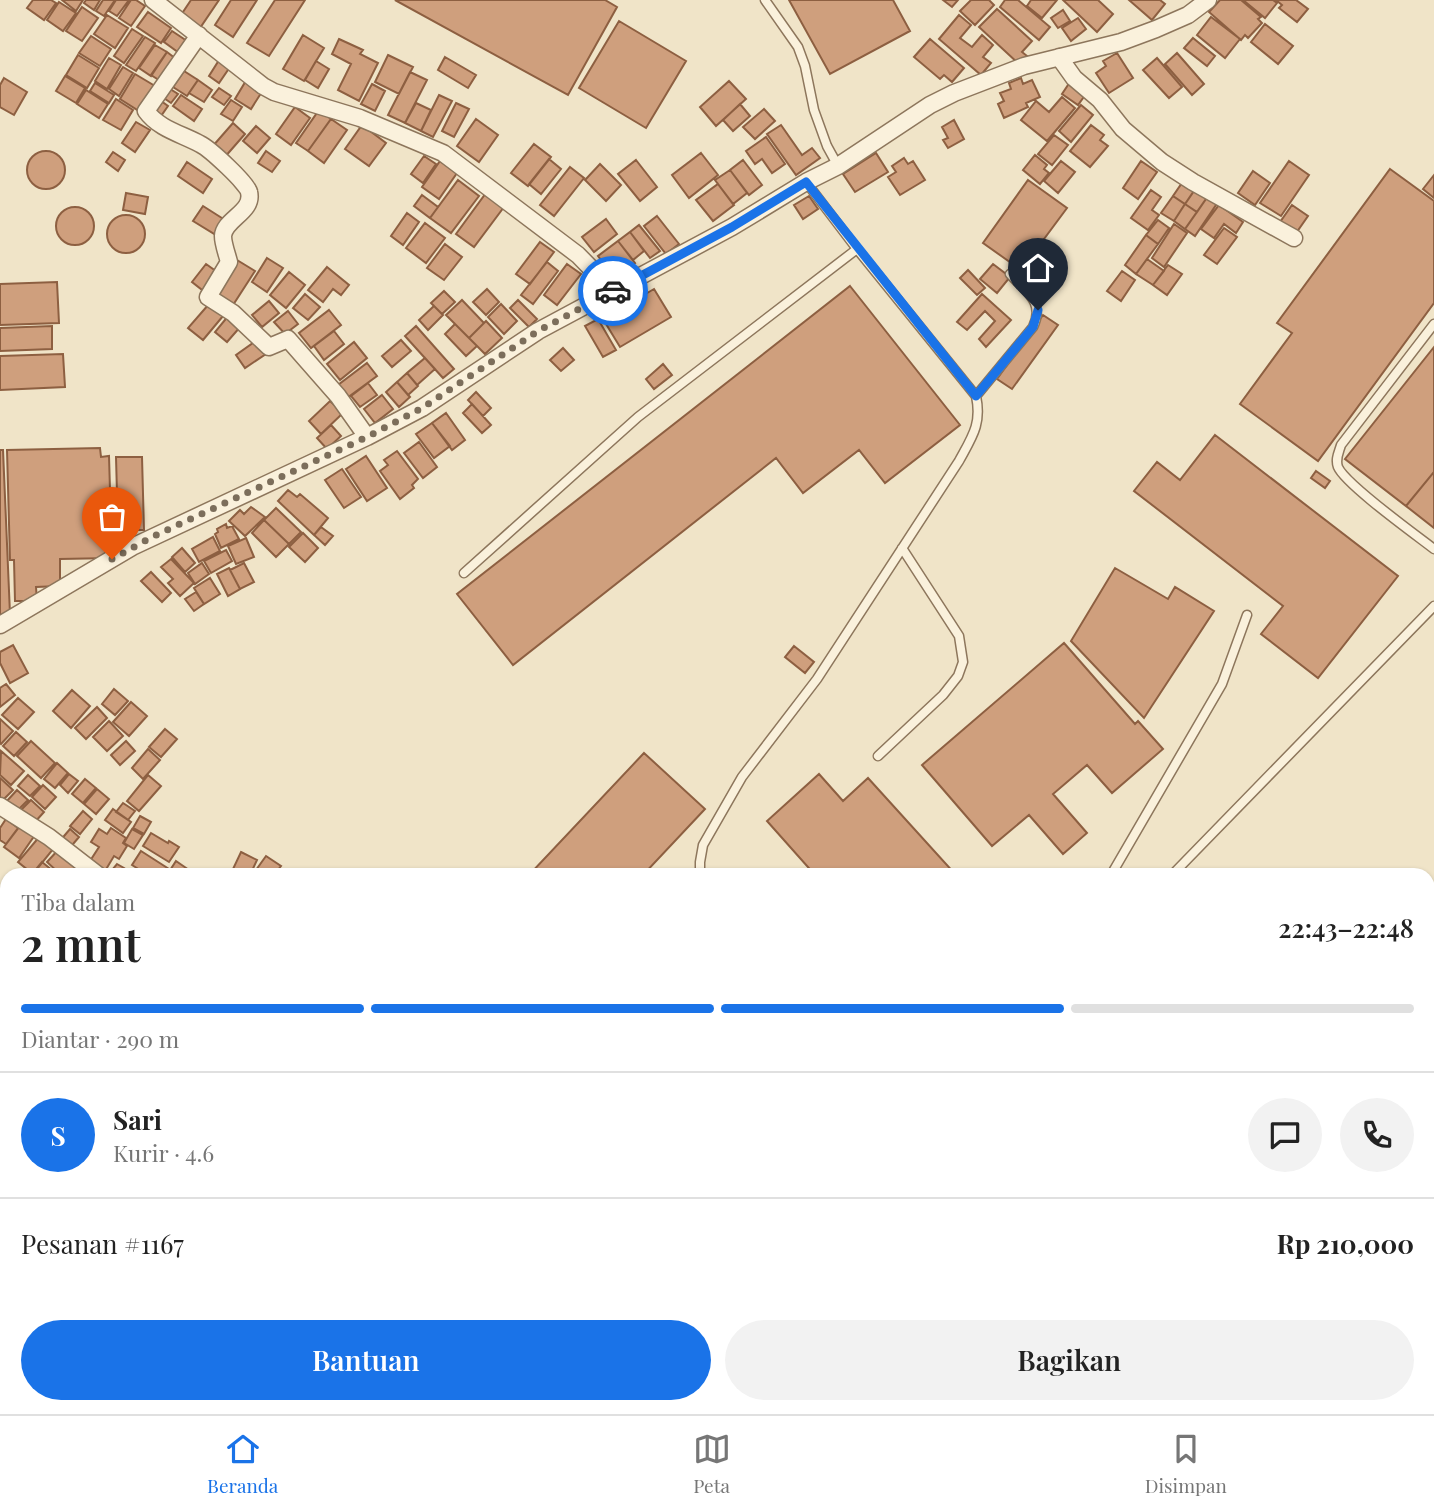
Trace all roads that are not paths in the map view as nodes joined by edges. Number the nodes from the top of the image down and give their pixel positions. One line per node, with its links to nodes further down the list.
1 (153, 0): 4 (street)
2 (765, 0): 6 (lane)
3 (1208, 0): 5 (street)
4 (199, 35): 11 (street); 14 (street)
5 (1059, 57): 6 (street); 8 (street)
6 (838, 166): 7 (street)
7 (806, 182): 9 (lane); 11 (street)
8 (1294, 238)
9 (857, 249): 13 (lane); 17 (lane)
10 (1010, 274): 13 (lane)
11 (613, 291): 14 (street)
12 (1434, 324): 16 (lane)
13 (976, 396): 15 (lane)
14 (367, 437): 20 (street)
15 (902, 548): 21 (lane); 24 (lane)
16 (1434, 549)
17 (464, 573)
18 (1434, 606): 26 (lane)
19 (1247, 615): 25 (lane)
20 (0, 625)
21 (878, 756)
22 (0, 806): 23 (street)
23 (89, 868)
24 (700, 868)
25 (1115, 868)
26 (1179, 868)

